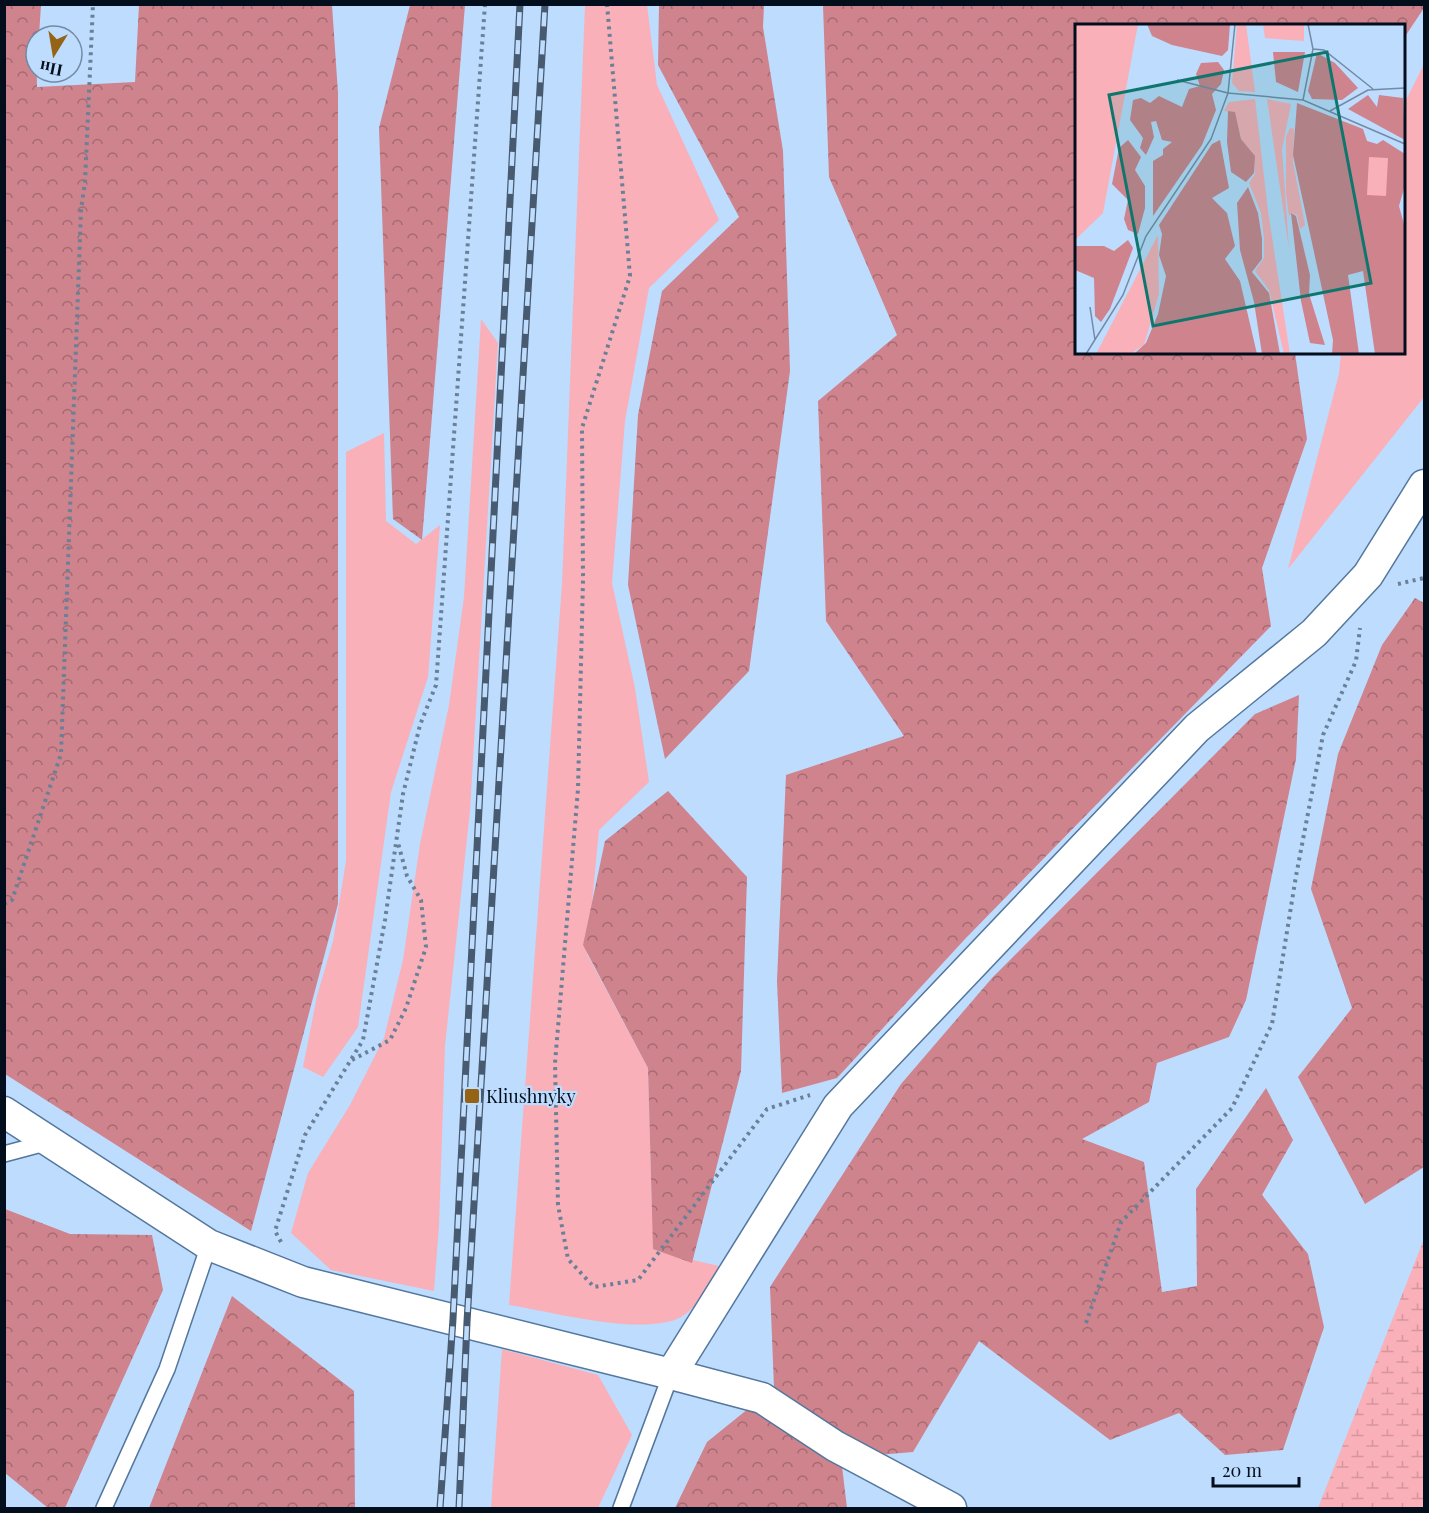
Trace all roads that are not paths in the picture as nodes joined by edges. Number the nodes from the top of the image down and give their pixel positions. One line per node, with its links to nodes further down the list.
1 (1425, 485): 6 (street)
2 (4, 1112): 3 (street)
3 (49, 1142): 4 (lane); 5 (street)
4 (4, 1154)
5 (209, 1245): 6 (street); 7 (lane)
6 (670, 1374): 8 (lane); 9 (street)
7 (104, 1509)
8 (621, 1509)
9 (951, 1509)

